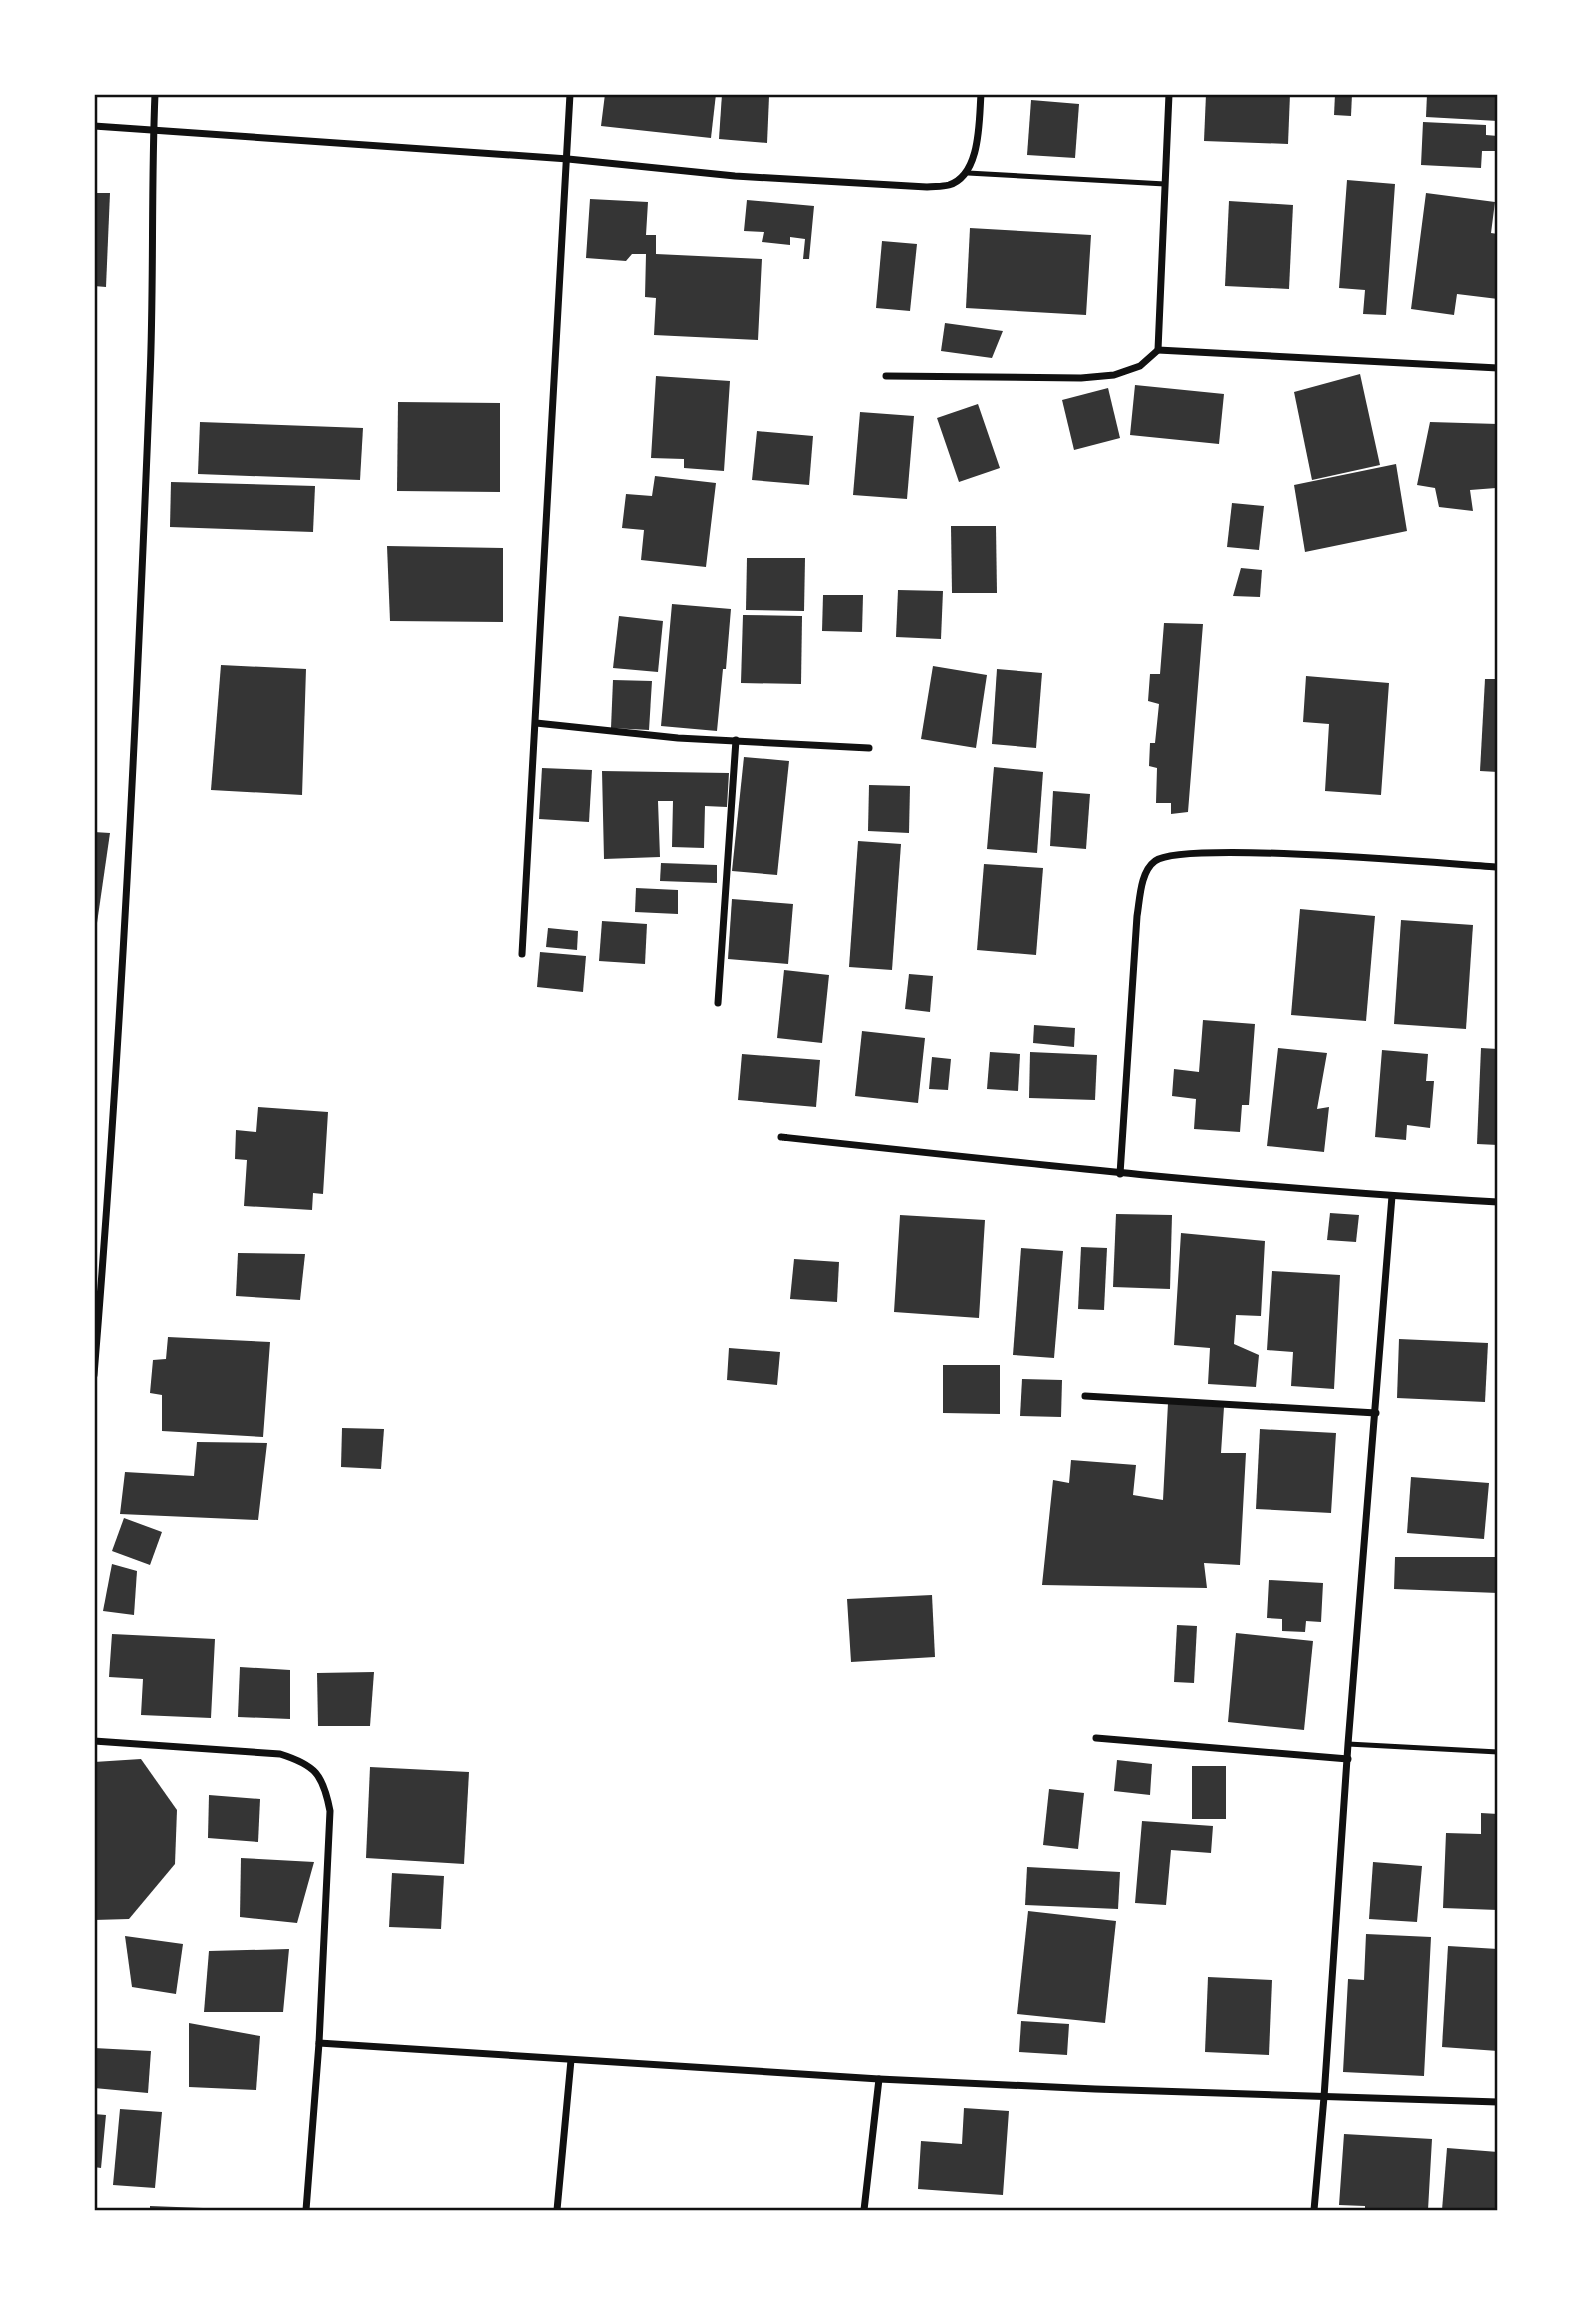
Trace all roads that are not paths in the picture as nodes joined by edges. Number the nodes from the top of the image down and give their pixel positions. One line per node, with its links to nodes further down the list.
1 (155, 94): 6 (street)
2 (570, 94): 7 (street)
3 (981, 94): 8 (street)
4 (1169, 94): 9 (street)
5 (94, 126): 6 (street)
6 (153, 132): 7 (street); 23 (street)
7 (568, 159): 8 (street); 13 (street)
8 (968, 173): 9 (lane)
9 (1165, 184): 10 (street)
10 (1158, 350): 11 (street); 12 (street)
11 (1497, 368)
12 (886, 376)
13 (536, 723): 14 (street); 17 (street)
14 (736, 740): 15 (street); 18 (street)
15 (869, 748)
16 (1497, 867): 20 (street)
17 (523, 954)
18 (718, 1003)
19 (781, 1137): 20 (street)
20 (1120, 1174): 21 (street)
21 (1392, 1196): 22 (street); 25 (street)
22 (1497, 1202)
23 (94, 1375)
24 (1085, 1396): 25 (street)
25 (1376, 1413): 28 (street)
26 (1096, 1738): 30 (street)
27 (94, 1741): 31 (street)
28 (1348, 1744): 29 (lane); 30 (street)
29 (1497, 1752)
30 (1348, 1759): 34 (street)
31 (319, 2043): 32 (street); 36 (street)
32 (571, 2060): 33 (street); 37 (street)
33 (879, 2079): 34 (street); 38 (street)
34 (1324, 2097): 35 (street); 39 (street)
35 (1497, 2102)
36 (306, 2210)
37 (557, 2210)
38 (864, 2210)
39 (1314, 2210)

